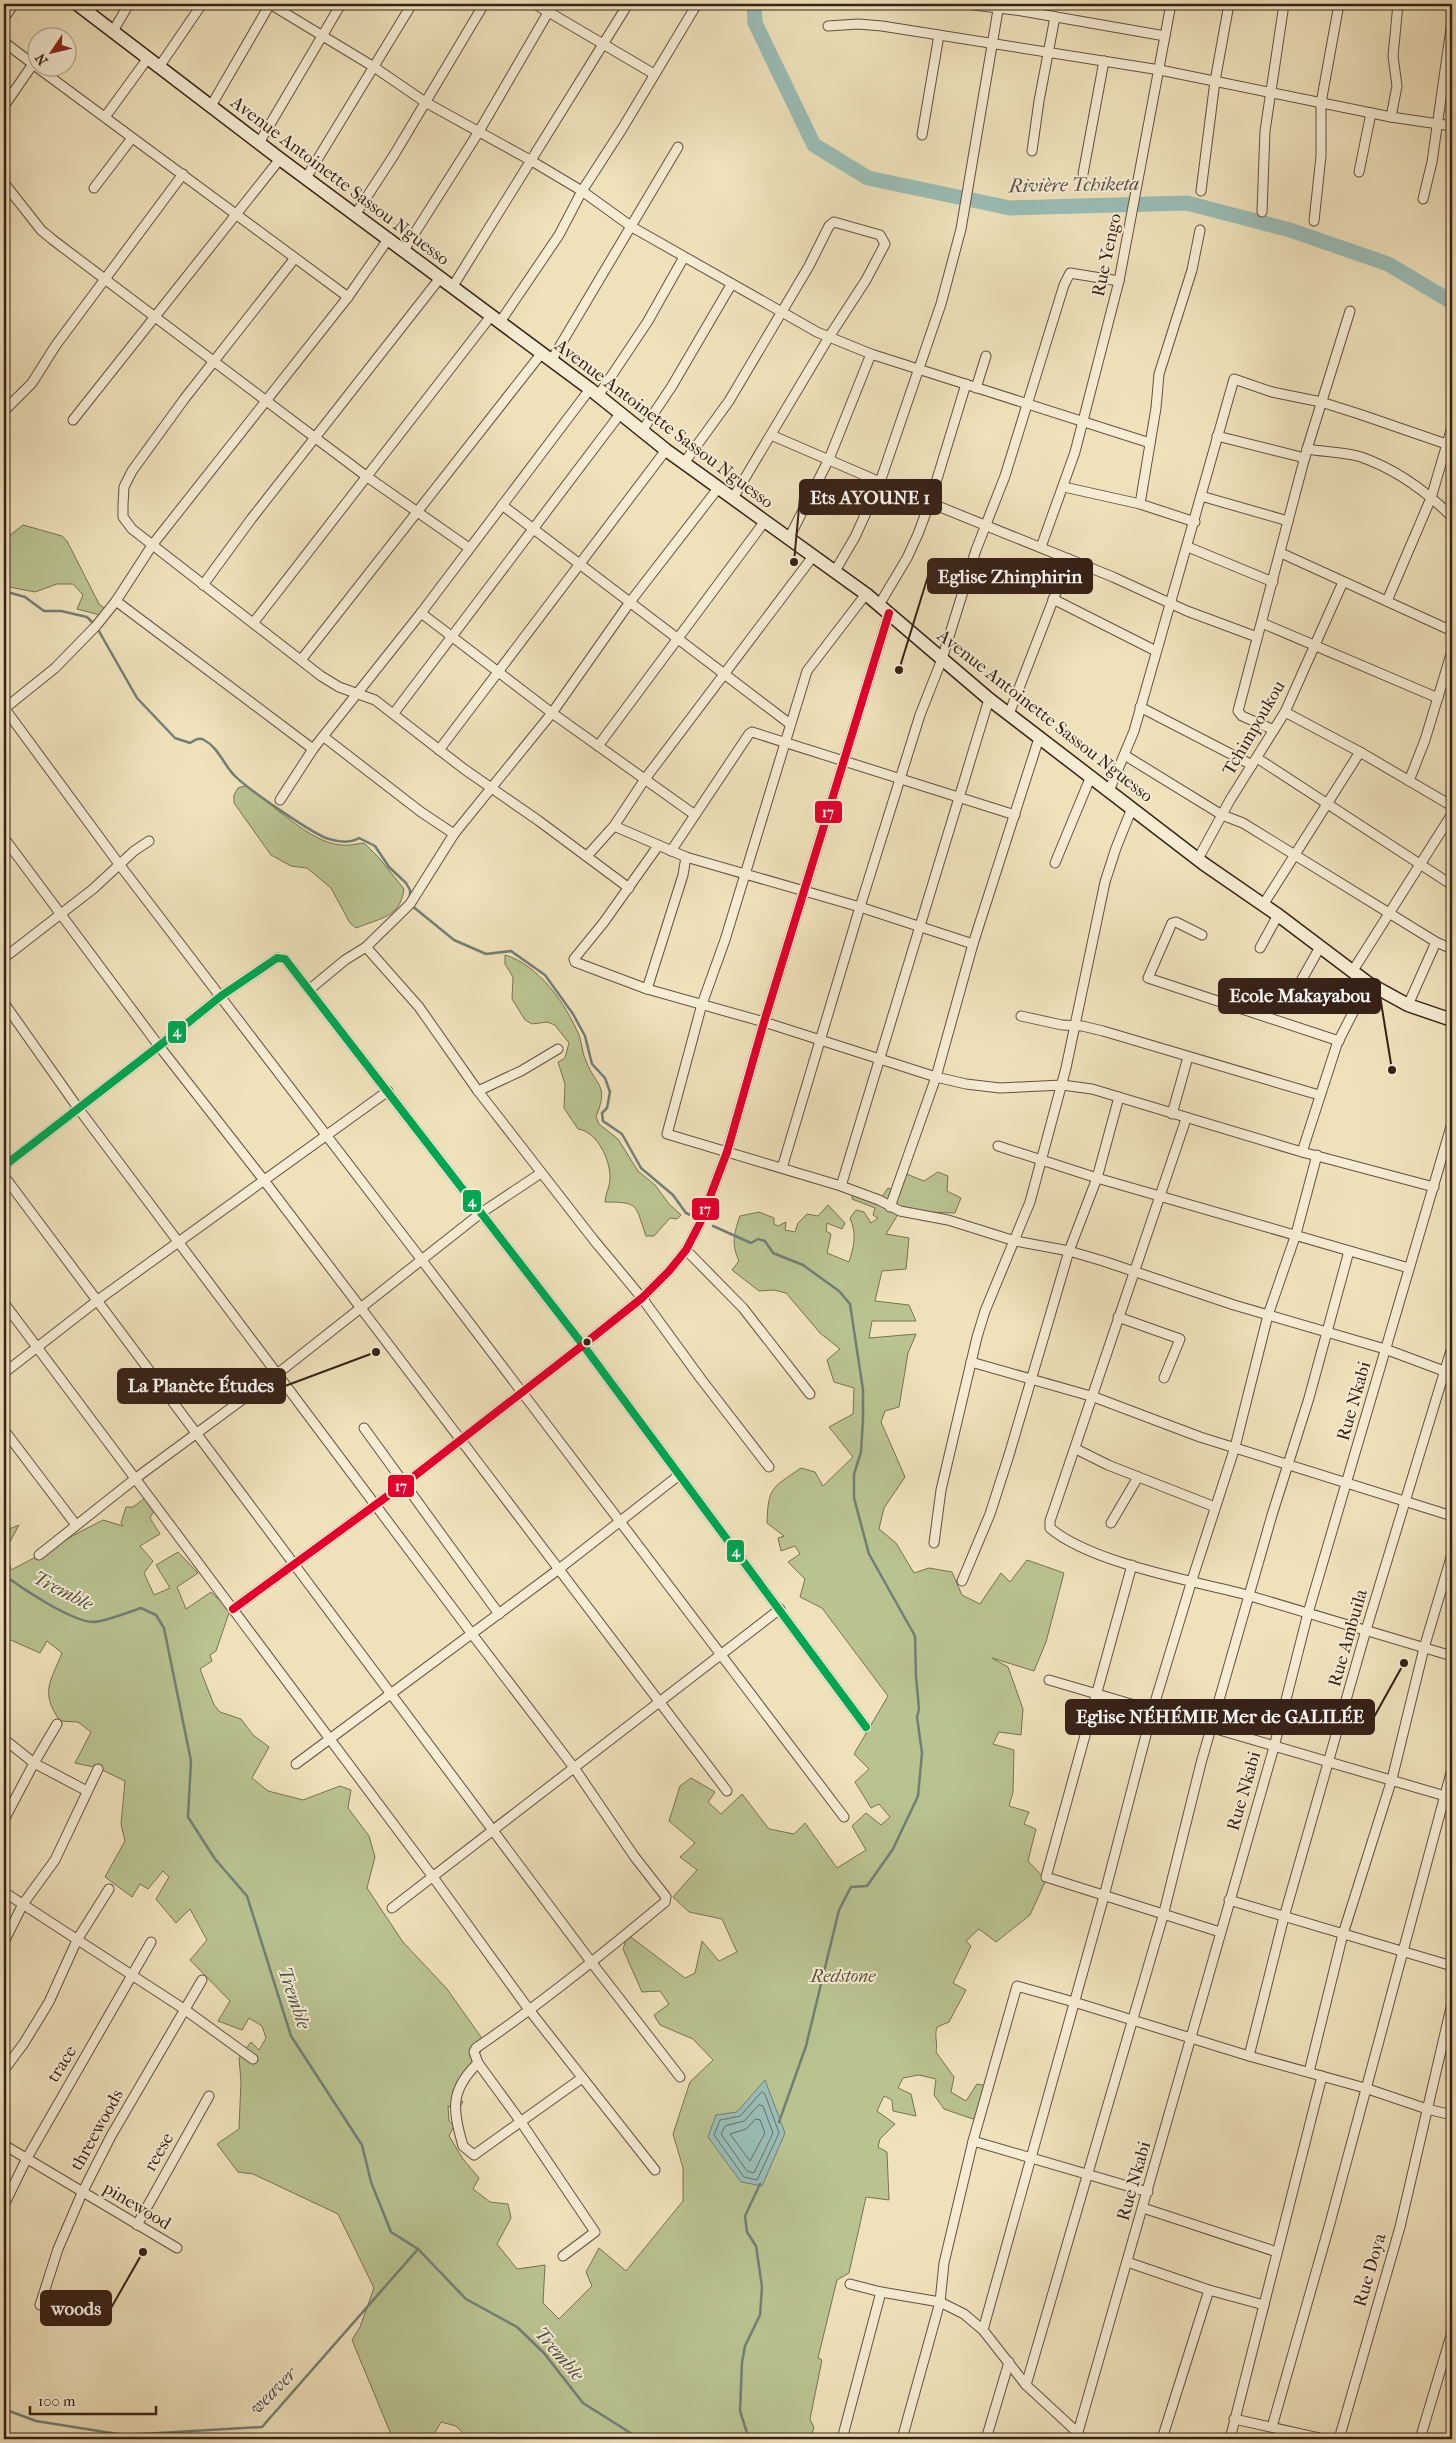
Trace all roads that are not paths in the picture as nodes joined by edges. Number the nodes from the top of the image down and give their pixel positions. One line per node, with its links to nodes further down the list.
1 (14, 4): 21 (street)
2 (77, 4): 24 (street, Avenue Antoinette Sassou Nguesso)
3 (129, 4): 24 (street)
4 (202, 4): 35 (street)
5 (270, 4): 25 (street); 46 (street)
6 (341, 4): 25 (street)
7 (412, 4): 36 (street)
8 (484, 4): 43 (street)
9 (535, 4): 19 (street)
10 (628, 4): 30 (street)
11 (697, 4): 38 (street)
12 (966, 4): 18 (street)
13 (1171, 4): 27 (street, Rue Yengo)
14 (1229, 4): 41 (street)
15 (1284, 4): 42 (street)
16 (1339, 4): 44 (street)
17 (1398, 4): 48 (street)
18 (998, 5): 20 (street); 29 (street)
19 (551, 8): 30 (street); 52 (street)
20 (1055, 17): 27 (street); 31 (street)
21 (4, 18)
22 (1452, 21): 50 (street)
23 (828, 26): 26 (street)
24 (113, 30): 32 (street, Avenue Antoinette Sassou Nguesso)
25 (322, 34): 36 (street); 55 (street)
26 (939, 35): 29 (street); 53 (street)
27 (1166, 36): 37 (street, Rue Yengo)
28 (4, 42): 33 (street)
29 (991, 43): 31 (street); 94 (street)
30 (602, 44): 38 (street); 59 (street)
31 (1049, 52): 34 (street); 57 (street)
32 (148, 58): 35 (street, Avenue Antoinette Sassou Nguesso); 49 (street)
33 (28, 60)
34 (1104, 61): 37 (street); 62 (street)
35 (159, 67): 46 (street, Avenue Antoinette Sassou Nguesso)
36 (374, 67): 43 (street); 63 (street)
37 (1160, 70): 41 (street); 81 (street, Rue Yengo)
38 (654, 74): 66 (street)
39 (28, 76): 45 (street)
40 (52, 78): 49 (street)
41 (1215, 81): 42 (street); 67 (street)
42 (1271, 92): 44 (street); 69 (street)
43 (425, 102): 52 (street); 71 (street)
44 (1321, 102): 47 (street); 72 (street)
45 (4, 106)
46 (211, 106): 55 (street, Avenue Antoinette Sassou Nguesso)
47 (1371, 113): 48 (street); 60 (street)
48 (1391, 117): 50 (street)
49 (105, 118): 54 (street)
50 (1437, 124): 51 (street); 68 (street)
51 (1452, 126)
52 (478, 133): 59 (street); 76 (street)
53 (922, 135)
54 (132, 138): 61 (street); 65 (street)
55 (259, 143): 58 (street, Avenue Antoinette Sassou Nguesso)
56 (678, 147): 73 (street)
57 (1032, 151)
58 (280, 159): 63 (street, Avenue Antoinette Sassou Nguesso); 70 (street)
59 (530, 160): 66 (street); 83 (street)
60 (1359, 172)
61 (183, 174): 70 (street); 80 (street)
62 (1083, 174)
63 (306, 178): 71 (street, Avenue Antoinette Sassou Nguesso)
64 (4, 183): 80 (street)
65 (94, 188)
66 (582, 191): 73 (street); 88 (street)
67 (1202, 191)
68 (1423, 199)
69 (1262, 212)
70 (236, 214): 78 (street); 87 (street)
71 (356, 215): 75 (street, Avenue Antoinette Sassou Nguesso)
72 (1314, 221)
73 (632, 227): 77 (street); 92 (street)
74 (1200, 230): 110 (street)
75 (389, 238): 76 (street, Avenue Antoinette Sassou Nguesso); 84 (street)
76 (404, 250): 79 (street, Avenue Antoinette Sassou Nguesso)
77 (684, 257): 82 (street); 97 (street)
78 (295, 258): 84 (street); 93 (street)
79 (440, 278): 83 (street, Avenue Antoinette Sassou Nguesso); 109 (street)
80 (105, 279): 87 (street); 101 (street)
81 (1119, 280): 100 (street); 104 (street, Rue Yengo)
82 (731, 285): 85 (street); 106 (street)
83 (453, 286): 88 (street, Avenue Antoinette Sassou Nguesso)
84 (348, 297): 98 (street)
85 (781, 311): 89 (street); 89 (street); 115 (street)
86 (1350, 311): 99 (street)
87 (156, 316): 93 (street); 103 (street)
88 (495, 319): 92 (street, Avenue Antoinette Sassou Nguesso); 116 (street)
89 (829, 337): 90 (street); 107 (street)
90 (871, 354): 94 (street); 114 (street)
91 (986, 356): 96 (street)
92 (546, 357): 97 (street, Avenue Antoinette Sassou Nguesso); 126 (street)
93 (214, 361): 98 (street); 134 (street)
94 (919, 369): 95 (street); 117 (street)
95 (966, 384): 96 (street); 123 (street)
96 (976, 388): 100 (street)
97 (594, 393): 102 (street, Avenue Antoinette Sassou Nguesso); 125 (street)
98 (266, 400): 109 (street); 134 (street)
99 (1321, 402): 108 (street); 111 (street); 113 (street)
100 (1026, 403): 104 (street); 131 (street)
101 (4, 411)
102 (620, 414): 106 (street, Avenue Antoinette Sassou Nguesso); 132 (street)
103 (73, 420)
104 (1081, 423): 110 (street); 119 (street, Rue Yengo)
105 (1452, 426): 111 (street)
106 (642, 431): 112 (street, Avenue Antoinette Sassou Nguesso)
107 (771, 435): 114 (street); 121 (street)
108 (1217, 436): 113 (street); 120 (street)
109 (316, 438): 116 (street); 145 (street)
110 (1150, 443): 124 (street)
111 (1449, 446): 122 (street)
112 (666, 450): 115 (street, Avenue Antoinette Sassou Nguesso); 141 (street)
113 (1306, 454): 122 (street); 128 (street)
114 (829, 459): 117 (street); 133 (street)
115 (684, 462): 118 (street, Avenue Antoinette Sassou Nguesso)
116 (366, 476): 126 (street); 155 (street)
117 (880, 482): 123 (street); 142 (street)
118 (719, 487): 121 (street, Avenue Antoinette Sassou Nguesso); 150 (street)
119 (1064, 487): 124 (street); 135 (street, Rue Yengo)
120 (1201, 496): 128 (street); 130 (street)
121 (733, 498): 129 (street, Avenue Antoinette Sassou Nguesso)
122 (1431, 498): 127 (street); 149 (street)
123 (930, 502): 131 (street); 151 (street)
124 (1140, 504): 130 (street)
125 (502, 505): 132 (street); 137 (street)
126 (416, 511): 137 (street); 165 (street)
127 (1452, 517)
128 (1288, 521): 138 (street)
129 (765, 522): 133 (street, Avenue Antoinette Sassou Nguesso); 160 (street)
130 (1195, 522): 136 (street)
131 (985, 524): 135 (street); 164 (street)
132 (531, 528): 141 (street); 158 (street)
133 (789, 538): 139 (street, Avenue Antoinette Sassou Nguesso)
134 (153, 544): 145 (street); 148 (street)
135 (1041, 547): 140 (street)
136 (1188, 547): 143 (street); 152 (street)
137 (468, 548): 153 (street)
138 (1281, 552): 143 (street); 144 (street)
139 (814, 556): 142 (street, Avenue Antoinette Sassou Nguesso); 167 (street)
140 (1069, 558): 147 (street); 152 (street)
141 (581, 565): 150 (street); 166 (street)
142 (835, 571): 146 (street, Avenue Antoinette Sassou Nguesso)
143 (1273, 582): 156 (street)
144 (1343, 582): 149 (street); 161 (street, Tchimpoukou)
145 (203, 585): 155 (street)
146 (866, 594): 151 (street, Avenue Antoinette Sassou Nguesso); 177 (street)
147 (1052, 599): 163 (street); 176 (street)
148 (116, 601): 172 (street); 183 (street)
149 (1387, 601): 157 (street)
150 (630, 602): 160 (street); 175 (street)
151 (879, 604): 154 (street, Avenue Antoinette Sassou Nguesso)
152 (1172, 604): 159 (street); 163 (street)
153 (420, 613): 158 (street); 168 (street)
154 (889, 613): 164 (street, Avenue Antoinette Sassou Nguesso); 188 (street)
155 (254, 622): 165 (street)
156 (1262, 623): 159 (street); 161 (street)
157 (1452, 631)
158 (450, 636): 166 (street); 174 (street)
159 (1257, 637): 178 (street)
160 (679, 638): 167 (street); 182 (street)
161 (1315, 645): 170 (street); 173 (street, Tchimpoukou)
162 (1452, 650): 170 (street)
163 (1156, 651): 171 (street)
164 (942, 659): 169 (street, Avenue Antoinette Sassou Nguesso); 190 (street)
165 (302, 660): 168 (street)
166 (499, 673): 175 (street); 184 (street)
167 (724, 673): 177 (street); 191 (street)
168 (355, 693): 174 (street); 179 (street)
169 (989, 698): 176 (street, Avenue Antoinette Sassou Nguesso); 195 (street)
170 (1438, 698): 192 (street)
171 (1140, 708): 186 (street); 187 (street)
172 (4, 709): 215 (street)
173 (1285, 712): 178 (street, Tchimpoukou); 185 (street)
174 (394, 713): 184 (street)
175 (552, 713): 182 (street); 193 (street)
176 (1009, 714): 180 (street, Avenue Antoinette Sassou Nguesso)
177 (790, 724): 181 (street)
178 (1274, 730): 187 (street, Tchimpoukou)
179 (324, 737): 183 (street); 205 (street)
180 (1039, 738): 189 (street, Avenue Antoinette Sassou Nguesso); 202 (street)
181 (784, 743): 188 (street); 201 (street); 217 (street)
182 (598, 746): 191 (street)
183 (313, 749): 196 (street)
184 (439, 750): 193 (street)
185 (1360, 752): 192 (street); 197 (street)
186 (1126, 756): 194 (street); 203 (street)
187 (1254, 761): 197 (street); 203 (street, Tchimpoukou)
188 (843, 762): 190 (street); 220 (street)
189 (1091, 776): 194 (street, Avenue Antoinette Sassou Nguesso); 214 (street)
190 (900, 779): 195 (street); 222 (street)
191 (645, 780): 201 (street); 204 (street)
192 (1409, 781): 198 (street)
193 (490, 787): 205 (street); 210 (street)
194 (1110, 791): 199 (street, Avenue Antoinette Sassou Nguesso)
195 (958, 797): 202 (street); 226 (street)
196 (280, 800)
197 (1328, 805): 211 (street); 216 (street)
198 (1452, 806)
199 (1132, 808): 213 (street, Avenue Antoinette Sassou Nguesso); 247 (street)
200 (1452, 814): 216 (street)
201 (695, 815): 209 (street)
202 (1015, 815): 229 (street)
203 (1222, 815): 211 (street); 213 (street, Tchimpoukou)
204 (614, 826): 208 (street); 210 (street)
205 (454, 834): 231 (street)
206 (4, 838): 223 (street)
207 (150, 841): 215 (street)
208 (658, 846): 209 (street); 219 (street)
209 (671, 850): 212 (street)
210 (586, 856): 219 (street)
211 (1295, 856): 221 (street); 224 (street)
212 (686, 857): 217 (street); 239 (street)
213 (1198, 859): 221 (street, Avenue Antoinette Sassou Nguesso)
214 (1055, 863)
215 (119, 864): 223 (street); 240 (street)
216 (1420, 865): 218 (street); 224 (street)
217 (744, 874): 220 (street); 242 (street)
218 (1452, 885)
219 (629, 888): 239 (street)
220 (804, 892): 222 (street); 246 (street)
221 (1263, 904): 225 (street, Avenue Antoinette Sassou Nguesso)
222 (860, 908): 226 (street); 248 (street)
223 (61, 914): 234 (street); 250 (street)
224 (1389, 914): 228 (street); 235 (street)
225 (1278, 915): 230 (street, Avenue Antoinette Sassou Nguesso); 232 (street)
226 (918, 927): 229 (street); 252 (street)
227 (1202, 936): 249 (street)
228 (1436, 942): 233 (street); 243 (street)
229 (973, 944): 254 (street)
230 (1320, 946): 235 (street, Avenue Antoinette Sassou Nguesso); 236 (street)
231 (366, 948): 238 (street); 257 (street)
232 (1260, 948)
233 (1452, 949)
234 (4, 958)
235 (1352, 972): 237 (street, Avenue Antoinette Sassou Nguesso)
236 (1300, 981)
237 (1368, 983): 243 (street, Avenue Antoinette Sassou Nguesso); 249 (street)
238 (310, 989): 240 (street); 256 (street)
239 (647, 989): 242 (street)
240 (220, 996): 250 (street); 264 (street)
241 (4, 1003): 260 (street)
242 (702, 1004): 246 (street); 266 (street)
243 (1408, 1005): 245 (street, Avenue Antoinette Sassou Nguesso)
244 (1022, 1016): 247 (street)
245 (1452, 1020)
246 (764, 1022): 248 (street); 266 (street)
247 (1075, 1028): 253 (street); 255 (street)
248 (821, 1040): 252 (street); 271 (street)
249 (1339, 1041): 258 (street)
250 (159, 1046): 260 (street); 275 (street)
251 (558, 1049): 257 (street)
252 (879, 1057): 254 (street); 276 (street)
253 (1188, 1057): 258 (street); 261 (street)
254 (936, 1077): 255 (street); 279 (street)
255 (1062, 1085): 259 (street); 269 (street)
256 (388, 1091): 264 (street); 280 (street)
257 (478, 1091): 272 (street)
258 (1319, 1095): 267 (street)
259 (1119, 1097): 261 (street); 274 (street)
260 (78, 1108): 270 (street); 283 (street)
261 (1172, 1114): 262 (street)
262 (1186, 1119): 267 (street); 278 (street)
263 (1452, 1123): 277 (street, Rue Nkabi)
264 (326, 1136): 275 (street); 287 (street)
265 (998, 1146): 269 (street)
266 (727, 1152): 271 (street); 284 (street)
267 (1302, 1152): 268 (street)
268 (1317, 1155): 277 (street); 281 (street)
269 (1041, 1160): 274 (street); 282 (street)
270 (4, 1166)
271 (782, 1168): 276 (street)
272 (541, 1173): 280 (street); 290 (street)
273 (4, 1176): 291 (street)
274 (1097, 1178): 278 (street); 285 (street)
275 (264, 1179): 283 (street); 293 (street)
276 (841, 1186): 279 (street)
277 (1434, 1187): 288 (street, Rue Nkabi)
278 (1161, 1195): 281 (street); 289 (street)
279 (890, 1207): 282 (street)
280 (480, 1212): 287 (street); 297 (street)
281 (1296, 1234): 286 (street); 294 (street)
282 (1015, 1241): 285 (street); 301 (street)
283 (178, 1242): 291 (street); 304 (street)
284 (686, 1250): 290 (street); 308 (street)
285 (1070, 1251): 289 (street); 306 (street)
286 (1349, 1251): 288 (street); 296 (street)
287 (421, 1259): 293 (street); 307 (street)
288 (1409, 1268): 300 (street, Rue Nkabi)
289 (1133, 1272): 294 (street); 295 (street)
290 (642, 1298): 297 (street); 317 (street)
291 (98, 1300): 299 (street); 312 (street)
292 (4, 1303): 299 (street)
293 (362, 1308): 304 (street); 313 (street)
294 (1268, 1314): 296 (street); 314 (street)
295 (1118, 1317): 305 (street); 309 (street)
296 (1327, 1332): 300 (street); 316 (street)
297 (583, 1345): 307 (street); 318 (street)
298 (1452, 1347): 302 (street, Rue Ambuila)
299 (37, 1348): 303 (street); 320 (street)
300 (1385, 1349): 302 (street); 321 (street, Rue Nkabi)
301 (971, 1362): 306 (street); 330 (street)
302 (1448, 1372): 323 (street, Rue Ambuila)
303 (4, 1373)
304 (277, 1374): 312 (street); 324 (street)
305 (1164, 1378)
306 (1032, 1379): 309 (street); 337 (street)
307 (523, 1393): 313 (street); 327 (street)
308 (810, 1394)
309 (1094, 1397): 314 (street); 315 (street)
310 (364, 1428): 322 (street)
311 (4, 1430): 329 (street)
312 (196, 1434): 320 (street); 333 (street)
313 (461, 1440): 322 (street); 335 (street)
314 (1236, 1448): 316 (street); 325 (street)
315 (1076, 1449): 319 (street); 334 (street)
316 (1288, 1464): 321 (street); 338 (street)
317 (769, 1466)
318 (678, 1476): 327 (street); 340 (street)
319 (1138, 1477): 325 (street); 328 (street)
320 (136, 1478): 329 (street); 339 (street)
321 (1348, 1482): 323 (street); 341 (street, Rue Nkabi)
322 (404, 1484): 324 (street); 342 (street)
323 (1406, 1500): 326 (street); 343 (street, Rue Ambuila)
324 (375, 1505): 333 (street); 344 (street)
325 (1216, 1507): 336 (street)
326 (1452, 1516)
327 (621, 1522): 335 (street); 346 (street)
328 (1111, 1523)
329 (76, 1524): 332 (street)
330 (934, 1543)
331 (1452, 1554): 345 (street)
332 (39, 1555)
333 (294, 1565): 339 (street); 349 (street)
334 (1132, 1565): 336 (street); 350 (street)
335 (559, 1569): 342 (street); 351 (street)
336 (1192, 1580): 338 (street); 352 (street)
337 (962, 1581)
338 (1249, 1596): 341 (street); 355 (street)
339 (233, 1609): 357 (street)
340 (780, 1609): 346 (street); 354 (street)
341 (1308, 1613): 343 (street); 358 (street, Rue Nkabi)
342 (499, 1614): 344 (street)
343 (1366, 1630): 345 (street); 361 (street, Rue Ambuila)
344 (472, 1634): 349 (street); 363 (street)
345 (1424, 1648): 347 (street); 365 (street)
346 (721, 1655): 351 (street); 369 (street)
347 (1452, 1656)
348 (1049, 1680): 350 (street)
349 (392, 1694): 357 (street); 371 (street)
350 (1096, 1694): 352 (street); 375 (street)
351 (659, 1700): 363 (street); 367 (street)
352 (1152, 1712): 355 (street); 375 (street)
353 (57, 1724): 359 (street)
354 (866, 1727)
355 (1211, 1728): 358 (street); 379 (street)
356 (4, 1739): 359 (street)
357 (330, 1739): 360 (street); 372 (street)
358 (1274, 1747): 361 (street); 376 (street, Rue Nkabi)
359 (34, 1763): 366 (street); 370 (street)
360 (296, 1764)
361 (1329, 1764): 365 (street); 380 (street, Rue Ambuila)
362 (98, 1769): 366 (street)
363 (575, 1769): 371 (street); 387 (street)
364 (1452, 1769): 368 (street)
365 (1392, 1779): 368 (street); 382 (street)
366 (87, 1791): 377 (street)
367 (727, 1791)
368 (1448, 1797): 386 (street)
369 (844, 1817)
370 (4, 1820)
371 (493, 1830): 372 (street); 387 (street)
372 (433, 1877): 378 (street); 394 (street)
373 (109, 1889): 383 (street)
374 (4, 1892): 377 (street)
375 (1104, 1896): 379 (street); 391 (street)
376 (1229, 1900): 380 (street); 381 (street, Rue Nkabi)
377 (23, 1904): 383 (street); 384 (street)
378 (392, 1908)
379 (1163, 1916): 381 (street); 395 (street)
380 (1284, 1917): 382 (street); 397 (street, Rue Ambuila)
381 (1220, 1932): 396 (street, Rue Nkabi)
382 (1343, 1934): 386 (street); 401 (street)
383 (77, 1940): 389 (street); 400 (street)
384 (4, 1942)
385 (152, 1942): 389 (street, trace)
386 (1404, 1953): 388 (street); 405 (street)
387 (592, 1963): 394 (street); 403 (street)
388 (1452, 1966)
389 (133, 1978): 393 (street); 413 (street, trace)
390 (202, 1980): 393 (street, threewoods)
391 (1074, 2002): 395 (street); 410 (street); 412 (street)
392 (1452, 2003): 407 (street, Rue Doya)
393 (184, 2009): 398 (street); 416 (street, threewoods)
394 (530, 2011): 399 (street); 404 (street)
395 (1132, 2021): 396 (street); 415 (street)
396 (1190, 2039): 397 (street); 417 (street, Rue Nkabi)
397 (1249, 2056): 401 (street)
398 (253, 2059)
399 (478, 2063): 409 (street); 409 (street)
400 (4, 2070)
401 (1309, 2072): 402 (street)
402 (1322, 2076): 405 (street); 422 (street)
403 (680, 2077)
404 (582, 2078): 409 (street); 414 (street)
405 (1365, 2088): 407 (street); 436 (street)
406 (209, 2096): 420 (street, reese)
407 (1427, 2109): 408 (street); 444 (street, Rue Doya)
408 (1452, 2115)
409 (521, 2122): 423 (street)
410 (973, 2141): 412 (street); 428 (street)
411 (4, 2145): 413 (street, pinewood)
412 (1030, 2157): 415 (street); 431 (street)
413 (27, 2158): 416 (street, pinewood); 418 (street, trace)
414 (655, 2170)
415 (1088, 2174): 417 (street); 434 (street)
416 (82, 2192): 420 (street, pinewood); 429 (street, threewoods)
417 (1148, 2192): 419 (street, Rue Nkabi)
418 (4, 2205)
419 (1143, 2208): 422 (street); 424 (street, Rue Nkabi)
420 (137, 2225): 421 (street, pinewood)
421 (177, 2248)
422 (1276, 2252): 430 (street)
423 (563, 2256)
424 (1127, 2262): 426 (street); 437 (street, Rue Nkabi)
425 (850, 2284): 427 (street)
426 (1209, 2290): 430 (street); 441 (street)
427 (881, 2292): 428 (street); 438 (street)
428 (940, 2302): 431 (street); 439 (street)
429 (40, 2305)
430 (1264, 2305): 435 (street)
431 (983, 2330): 433 (street)
432 (1452, 2336): 445 (street)
433 (1009, 2362): 434 (street); 440 (street)
434 (1026, 2385): 437 (street)
435 (1234, 2419): 436 (street); 442 (street)
436 (1272, 2427): 443 (street)
437 (1077, 2436)
438 (842, 2439)
439 (902, 2439)
440 (986, 2439)
441 (1162, 2439)
442 (1230, 2439)
443 (1324, 2439)
444 (1339, 2439)
445 (1420, 2439)

